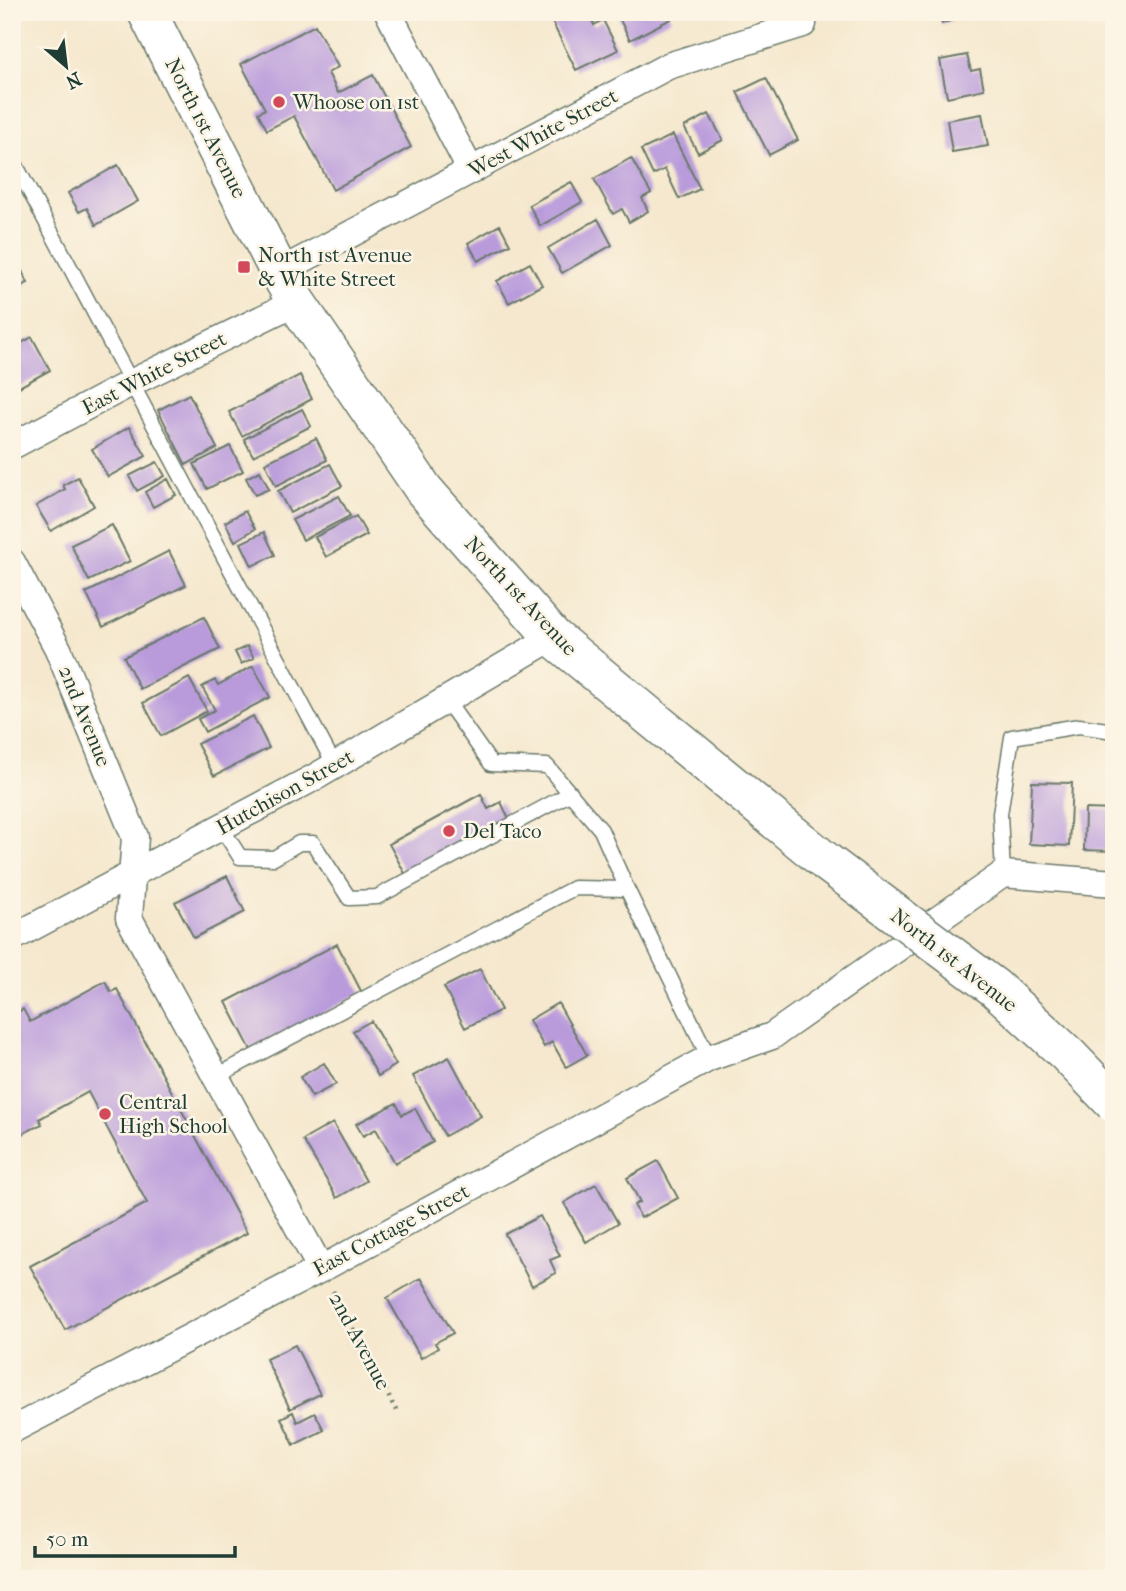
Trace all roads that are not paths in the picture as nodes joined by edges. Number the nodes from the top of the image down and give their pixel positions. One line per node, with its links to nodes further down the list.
1 (147, 12): 6 (main road, North 1st Avenue)
2 (388, 12): 5 (street)
3 (807, 18): 5 (street, West White Street)
4 (12, 158): 7 (lane)
5 (471, 171): 6 (street, West White Street)
6 (288, 287): 7 (street, East White Street); 10 (main road, North 1st Avenue)
7 (131, 383): 8 (street, East White Street); 13 (lane)
8 (12, 446)
9 (12, 562): 17 (street, 2nd Avenue)
10 (553, 637): 11 (street, Hutchison Street); 23 (main road, North 1st Avenue, bridge)
11 (446, 700): 13 (street, Hutchison Street); 14 (lane)
12 (1114, 731): 16 (lane)
13 (335, 766): 15 (street, Hutchison Street)
14 (571, 793): 15 (lane); 19 (lane)
15 (221, 827): 17 (street, Hutchison Street)
16 (1003, 874): 18 (street); 21 (street, East Cottage Street)
17 (130, 876): 20 (street, Hutchison Street); 22 (street, 2nd Avenue)
18 (1114, 883)
19 (627, 888): 21 (lane); 22 (lane)
20 (12, 938)
21 (709, 1058): 24 (street, East Cottage Street)
22 (215, 1077): 24 (street, 2nd Avenue)
23 (1114, 1103)
24 (321, 1269): 25 (street, East Cottage Street)
25 (12, 1430)

